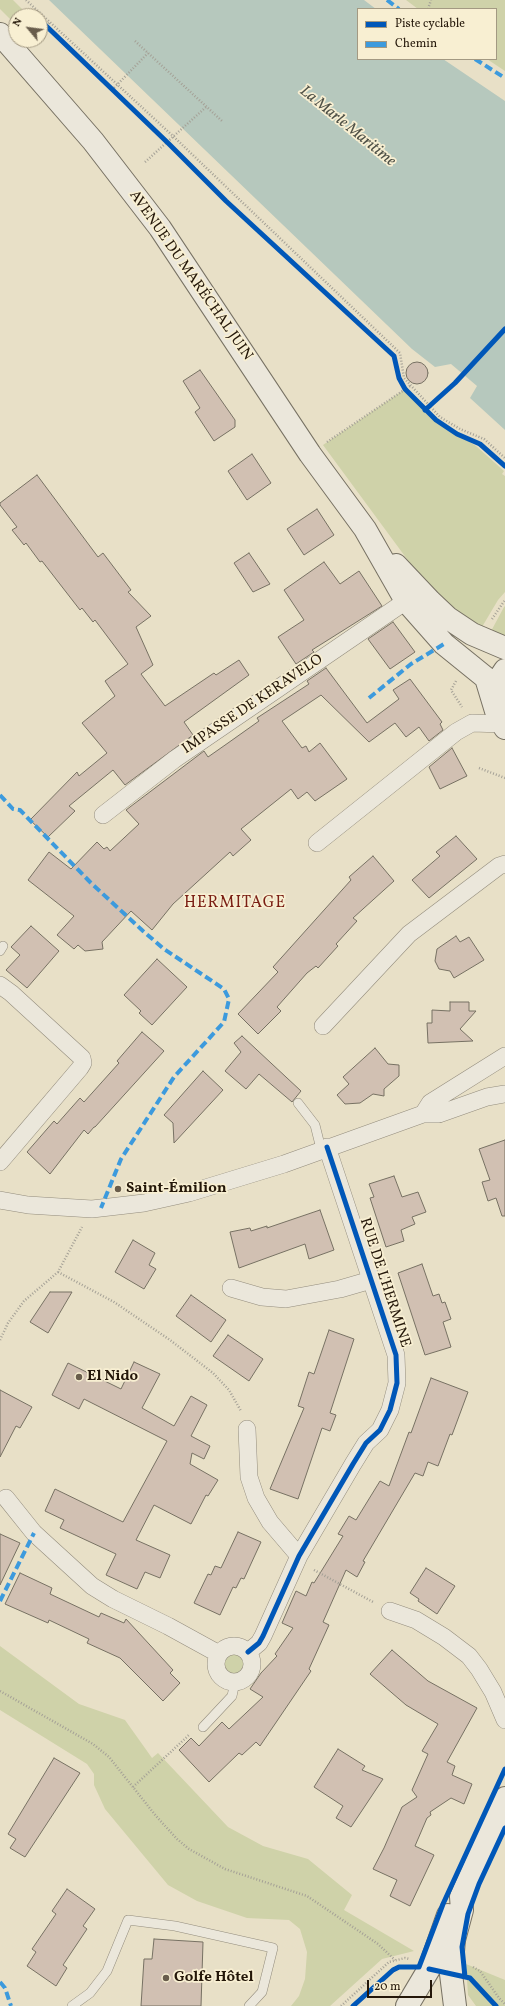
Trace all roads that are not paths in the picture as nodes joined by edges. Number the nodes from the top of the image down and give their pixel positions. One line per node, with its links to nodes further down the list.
1 (0, 34): 2 (main road, AVENUE DU MARÉCHAL JUIN)
2 (365, 529): 3 (main road, AVENUE DU MARÉCHAL JUIN); 4 (main road, AVENUE DU MARÉCHAL JUIN)
3 (406, 601): 6 (main road, AVENUE DU MARÉCHAL JUIN); 7 (street, IMPASSE DE KERAVELO)
4 (505, 648)
5 (505, 670): 6 (main road)
6 (501, 721): 8 (street)
7 (103, 815)
8 (317, 843)
9 (505, 864): 11 (street)
10 (0, 986): 17 (street)
11 (323, 1026)
12 (505, 1056): 15 (street)
13 (505, 1094): 15 (street)
14 (298, 1103): 16 (lane)
15 (423, 1114): 16 (street)
16 (324, 1148): 18 (street); 19 (street, RUE DE L'HERMINE)
17 (0, 1162)
18 (0, 1200)
19 (371, 1280): 20 (street, RUE DE L'HERMINE); 23 (street, RUE DE L'HERMINE)
20 (231, 1288)
21 (247, 1429): 23 (street)
22 (6, 1498): 26 (street)
23 (299, 1556): 25 (street, RUE DE L'HERMINE)
24 (390, 1611): 28 (street)
25 (248, 1652): 26 (street); 27 (street)
26 (219, 1654): 27 (street)
27 (236, 1682): 29 (lane)
28 (505, 1720)
29 (203, 1727)
30 (505, 1798): 31 (main road)
31 (461, 1897): 34 (main road); 35 (main road)
32 (72, 2006): 33 (lane)
33 (250, 2006)
34 (407, 2006)
35 (455, 2006)

